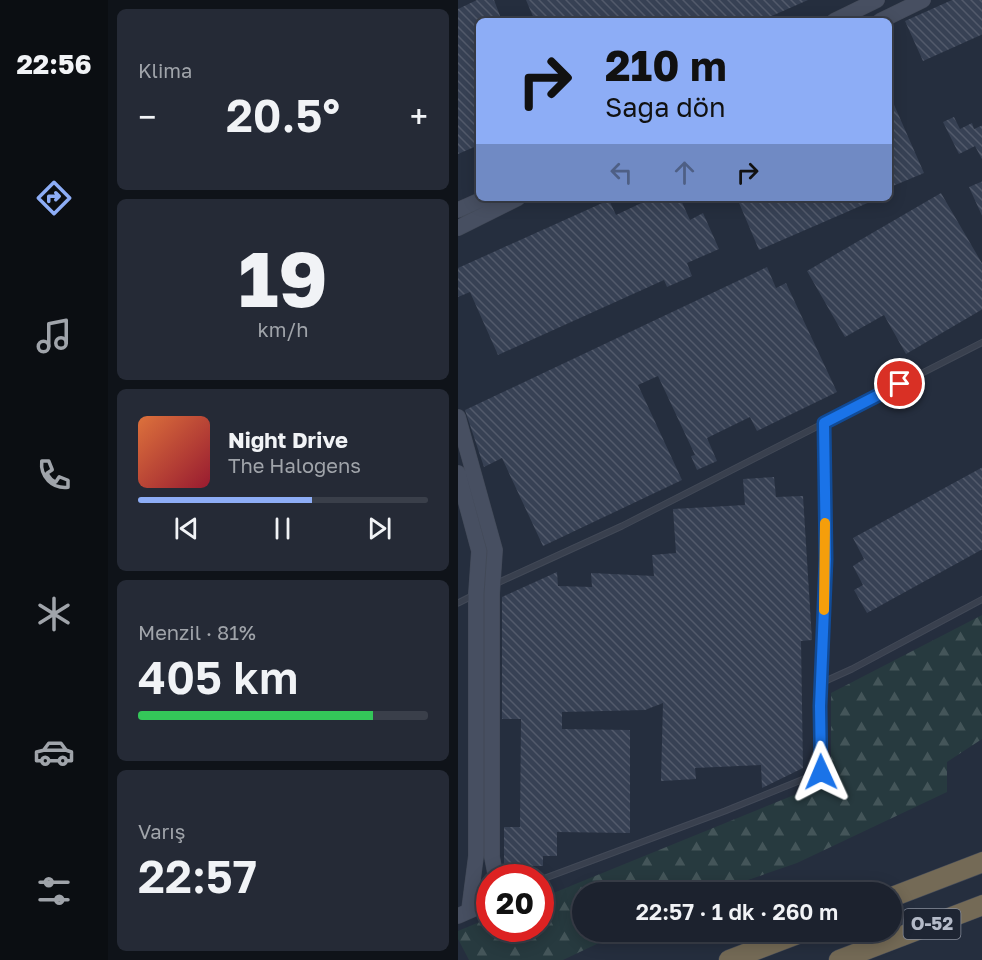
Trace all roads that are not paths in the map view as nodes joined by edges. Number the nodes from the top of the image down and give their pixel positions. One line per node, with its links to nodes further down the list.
1 (877, 0): 3 (street)
2 (923, 0): 4 (street)
3 (840, 18)
4 (886, 18)
5 (478, 201): 7 (street)
6 (512, 201): 8 (street)
7 (458, 210)
8 (458, 228)
9 (983, 342): 11 (lane)
10 (458, 417): 13 (street)
11 (824, 423): 13 (lane); 17 (lane)
12 (458, 473): 14 (street)
13 (493, 585): 14 (lane); 19 (street)
14 (476, 594): 16 (lane); 23 (street)
15 (983, 600): 17 (lane)
16 (458, 603)
17 (821, 683): 20 (lane)
18 (983, 862): 21 (highway, O-52)
19 (494, 864)
20 (554, 874)
21 (902, 893)
22 (983, 905): 26 (highway, O-52)
23 (464, 913)
24 (777, 942): 25 (highway)
25 (729, 960)
26 (839, 960)

